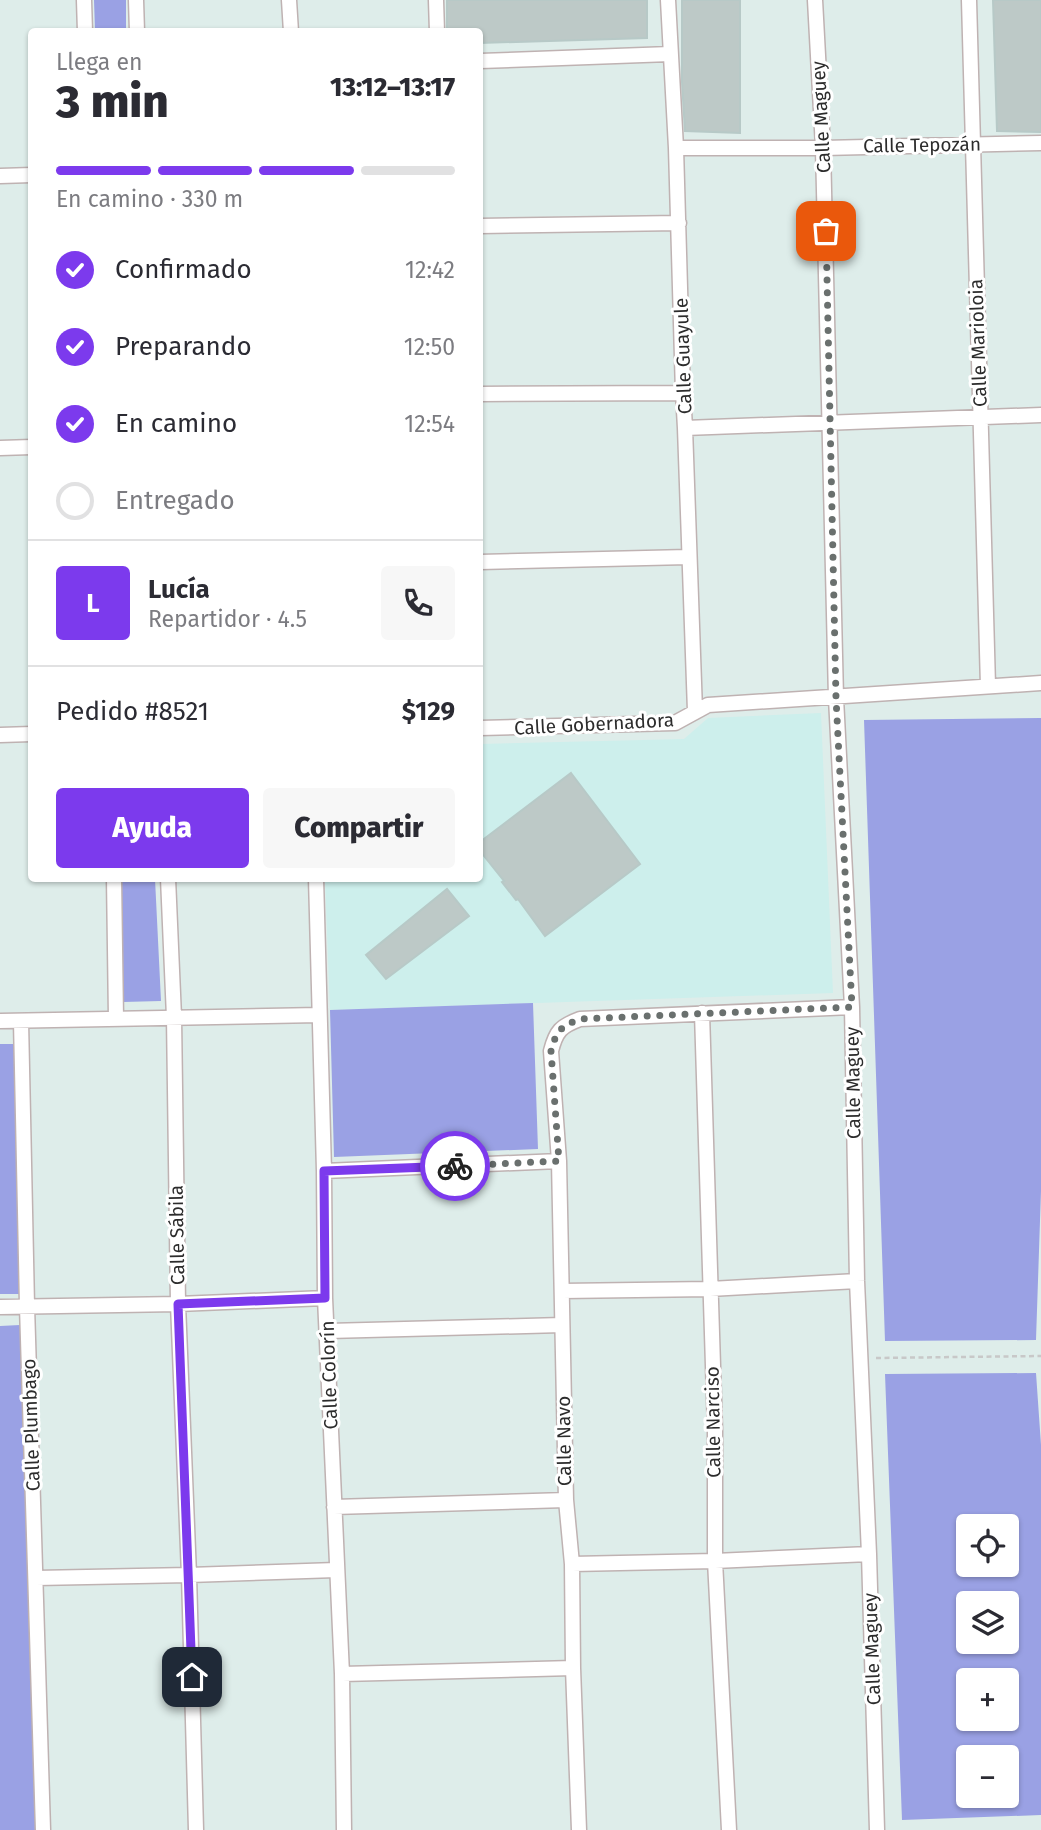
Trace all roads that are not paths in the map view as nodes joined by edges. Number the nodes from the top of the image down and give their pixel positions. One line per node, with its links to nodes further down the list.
1 (84, 0): 8 (street)
2 (136, 0): 9 (street)
3 (289, 0): 10 (street)
4 (436, 0): 11 (street)
5 (668, 0): 12 (street, Calle Guayule)
6 (815, 0): 17 (street, Calle Maguey)
7 (969, 0): 14 (street, Calle Marioloia)
8 (85, 28)
9 (137, 28)
10 (291, 28)
11 (438, 28)
12 (670, 54): 13 (street); 16 (street, Calle Guayule)
13 (483, 61)
14 (972, 144): 15 (street, Calle Tepozán); 17 (street, Calle Tepozán); 25 (street, Calle Marioloia)
15 (1041, 144)
16 (676, 148): 17 (street, Calle Tepozán); 20 (street, Calle Guayule)
17 (824, 148): 26 (street, Calle Maguey)
18 (28, 175): 19 (street)
19 (0, 176)
20 (679, 223): 21 (street); 22 (street, Calle Guayule)
21 (483, 226)
22 (683, 393): 23 (street); 27 (street, Calle Guayule)
23 (483, 394)
24 (1041, 415): 25 (street)
25 (981, 417): 26 (street); 33 (street, Calle Marioloia)
26 (831, 424): 27 (street); 34 (street, Calle Maguey)
27 (685, 428): 30 (street, Calle Guayule)
28 (28, 447): 29 (street)
29 (0, 448)
30 (688, 557): 31 (street); 35 (street, Calle Guayule)
31 (483, 562)
32 (1041, 683): 33 (street, Calle Gobernadora)
33 (988, 686): 34 (street, Calle Gobernadora)
34 (836, 698): 35 (street, Calle Gobernadora); 42 (street, Calle Maguey)
35 (695, 711): 36 (street, Calle Gobernadora)
36 (483, 728)
37 (28, 734): 38 (street)
38 (0, 735)
39 (114, 882): 46 (street)
40 (168, 882): 45 (street, Calle Sábila)
41 (316, 882): 44 (street, Calle Colorín)
42 (852, 1007): 43 (street); 51 (street, Calle Maguey)
43 (702, 1013): 49 (street, Calle Navo); 52 (street, Calle Narciso)
44 (319, 1016): 45 (street); 50 (street, Calle Colorín)
45 (174, 1017): 46 (street); 55 (street, Calle Sábila)
46 (116, 1018): 48 (street)
47 (0, 1021): 48 (street)
48 (21, 1021): 56 (street, Calle Plumbago)
49 (559, 1161): 50 (street); 53 (street, Calle Navo)
50 (324, 1171): 54 (street, Calle Colorín)
51 (858, 1281): 52 (street); 62 (street, Calle Maguey)
52 (710, 1289): 53 (street); 63 (street, Calle Narciso)
53 (562, 1291): 58 (street, Calle Navo)
54 (325, 1298): 55 (street); 59 (street, Calle Colorín)
55 (178, 1304): 56 (street); 66 (street, Calle Sábila)
56 (27, 1306): 57 (street); 67 (street, Calle Plumbago)
57 (0, 1307)
58 (562, 1325): 59 (street); 60 (street, Calle Navo)
59 (328, 1331): 61 (street, Calle Colorín)
60 (566, 1500): 61 (street); 64 (street, Calle Navo)
61 (334, 1507): 65 (street, Calle Colorín)
62 (869, 1554): 63 (street); 75 (street, Calle Maguey)
63 (715, 1561): 64 (street); 74 (street, Calle Narciso)
64 (572, 1564): 68 (street, Calle Navo)
65 (336, 1570): 66 (street); 69 (street, Calle Colorín)
66 (189, 1576): 67 (street); 71 (street, Calle Sábila)
67 (36, 1578): 70 (street, Calle Plumbago)
68 (573, 1668): 69 (street); 73 (street, Calle Navo)
69 (342, 1674): 72 (street, Calle Colorín)
70 (43, 1830)
71 (196, 1830)
72 (344, 1830)
73 (579, 1830)
74 (729, 1830)
75 (877, 1830)

